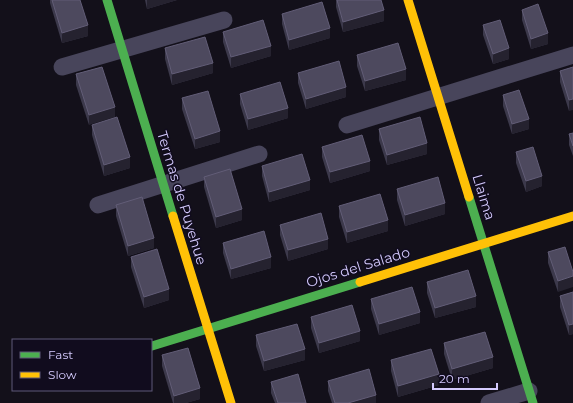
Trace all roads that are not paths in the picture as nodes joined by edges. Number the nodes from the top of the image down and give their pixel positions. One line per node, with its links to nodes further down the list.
1 (107, 0): 4 (street, Termas de Puyehue)
2 (408, 0): 7 (street, Llaima)
3 (224, 20): 4 (street)
4 (122, 50): 6 (street); 10 (street, Termas de Puyehue)
5 (573, 55): 7 (street)
6 (62, 67)
7 (438, 96): 8 (street); 13 (street, Llaima)
8 (347, 125)
9 (259, 154): 10 (street)
10 (163, 184): 11 (street); 14 (street, Termas de Puyehue)
11 (98, 205)
12 (573, 216): 13 (street, Ojos del Salado)
13 (483, 244): 14 (street, Ojos del Salado); 16 (street, Llaima)
14 (207, 328): 15 (street, Ojos del Salado); 17 (street, Termas de Puyehue)
15 (152, 346)
16 (531, 397): 18 (street)
17 (231, 403)
18 (489, 403)

